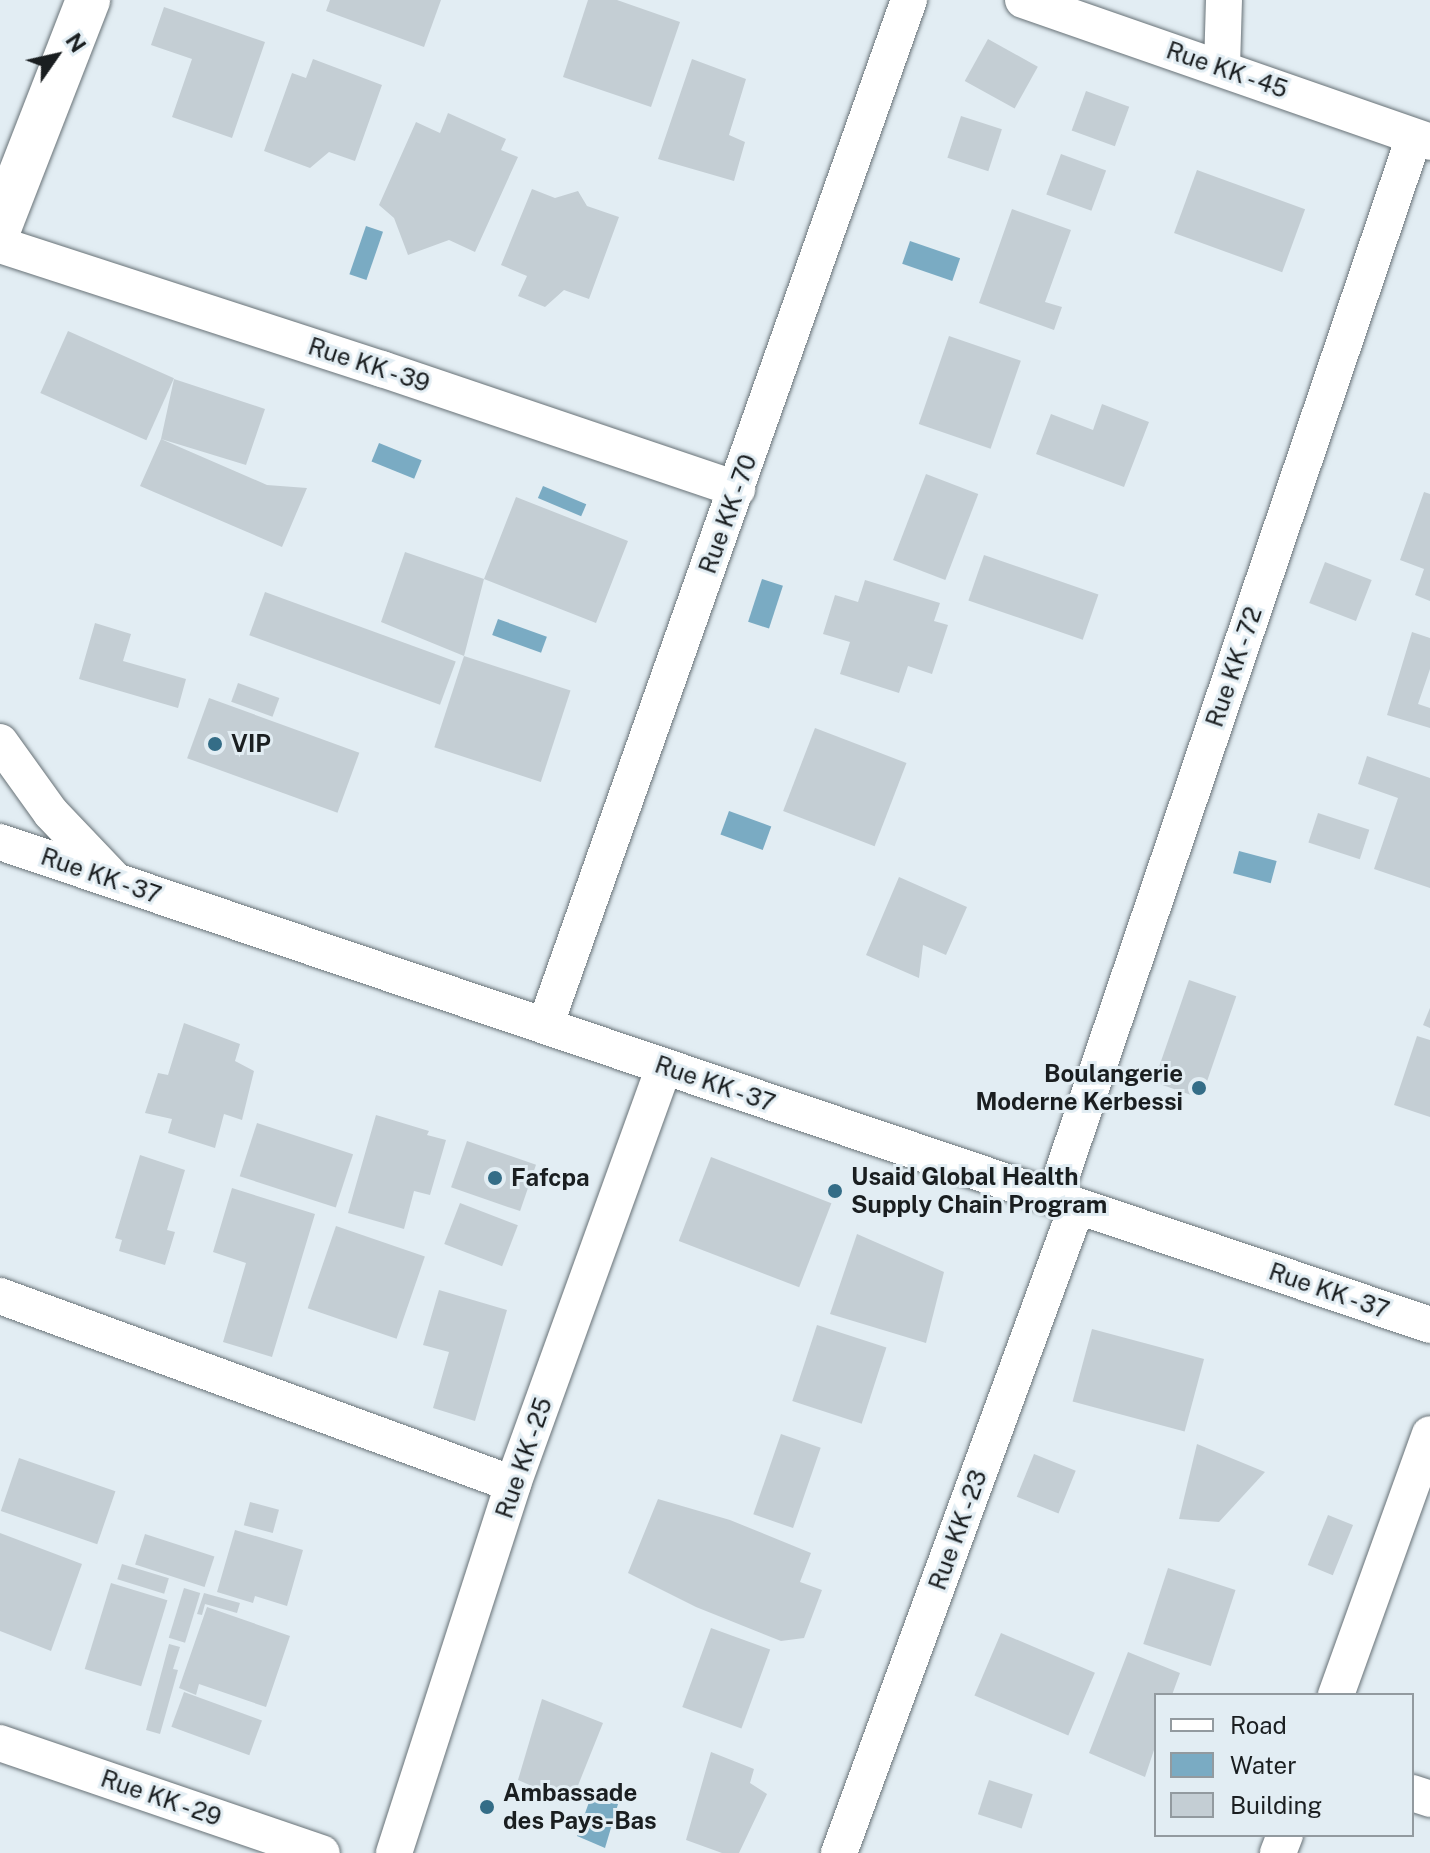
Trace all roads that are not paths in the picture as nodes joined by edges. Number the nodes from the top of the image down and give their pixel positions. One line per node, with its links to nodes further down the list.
1 (88, 0): 7 (street)
2 (909, 0): 9 (street, Rue KK - 70)
3 (1023, 0): 5 (street, Rue KK - 45)
4 (1224, 0): 5 (street)
5 (1222, 67): 6 (street, Rue KK - 45)
6 (1422, 140): 15 (street, Rue KK - 72)
7 (0, 226)
8 (0, 245): 9 (street, Rue KK - 39)
9 (737, 489): 13 (street, Rue KK - 70)
10 (0, 742): 12 (street)
11 (0, 842): 12 (street, Rue KK - 37)
12 (116, 881): 13 (street, Rue KK - 37)
13 (545, 1026): 14 (street, Rue KK - 37)
14 (664, 1066): 15 (street, Rue KK - 37); 19 (street, Rue KK - 25)
15 (1065, 1202): 17 (street, Rue KK - 37); 24 (street, Rue KK - 23)
16 (0, 1296): 19 (street)
17 (1430, 1325)
18 (1430, 1434): 20 (street)
19 (513, 1484): 23 (street, Rue KK - 25)
20 (1337, 1693)
21 (5, 1752): 22 (street, Rue KK - 29)
22 (322, 1853)
23 (394, 1853)
24 (839, 1853)

